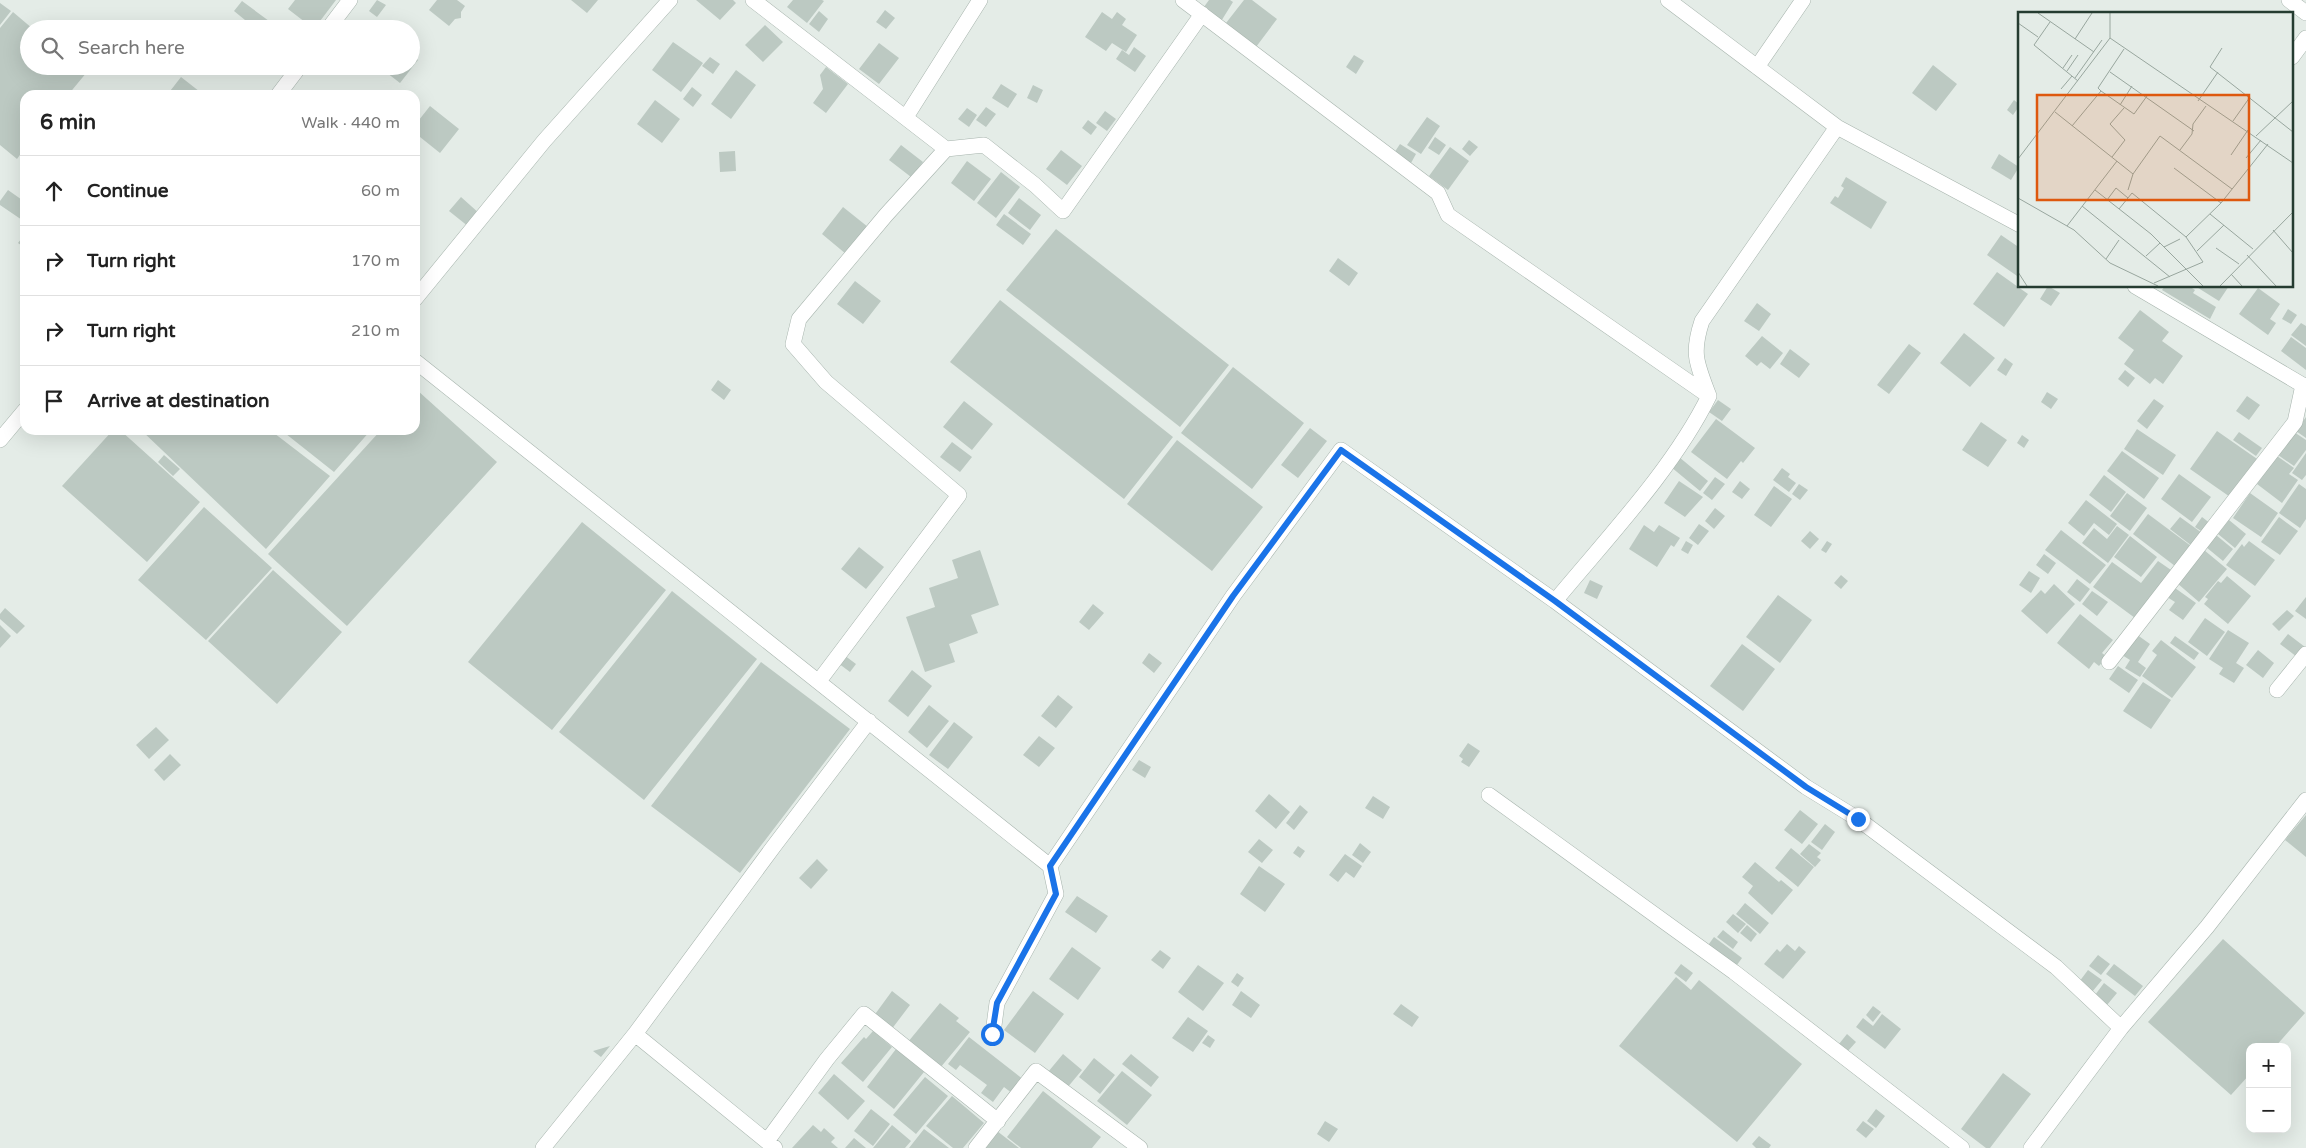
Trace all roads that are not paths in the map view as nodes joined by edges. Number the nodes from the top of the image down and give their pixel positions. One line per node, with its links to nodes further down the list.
1 (350, 0): 11 (street)
2 (670, 0): 22 (street)
3 (752, 0): 17 (street)
4 (980, 0): 17 (street)
5 (1183, 0): 9 (street)
6 (1668, 0): 14 (street)
7 (1803, 0): 14 (street)
8 (2289, 0): 10 (street)
9 (1202, 14): 19 (street); 25 (street)
10 (2306, 14)
11 (335, 20)
12 (2306, 38): 13 (street)
13 (2294, 54)
14 (1757, 67): 18 (street)
15 (293, 75): 16 (street)
16 (282, 90)
17 (906, 117): 19 (street)
18 (1837, 127): 20 (street); 25 (street)
19 (946, 149): 31 (street)
20 (2018, 224)
21 (2138, 288): 24 (street)
22 (420, 293)
23 (420, 365): 31 (street)
24 (2305, 386): 30 (street)
25 (1709, 396): 28 (street)
26 (20, 416): 27 (street)
27 (0, 440)
28 (1555, 601): 36 (street); 37 (street)
29 (2306, 654): 32 (street)
30 (2109, 662)
31 (818, 681): 33 (street)
32 (2277, 690)
33 (869, 721): 36 (street); 38 (street)
34 (1488, 795): 45 (street)
35 (2306, 800): 37 (street)
36 (1050, 866): 39 (street)
37 (2121, 1028): 46 (street)
38 (636, 1034): 41 (street); 42 (street)
39 (992, 1034)
40 (998, 1121): 41 (street); 43 (street); 44 (street)
41 (771, 1144)
42 (543, 1148)
43 (976, 1148)
44 (1140, 1148)
45 (1962, 1148)
46 (2031, 1148)

